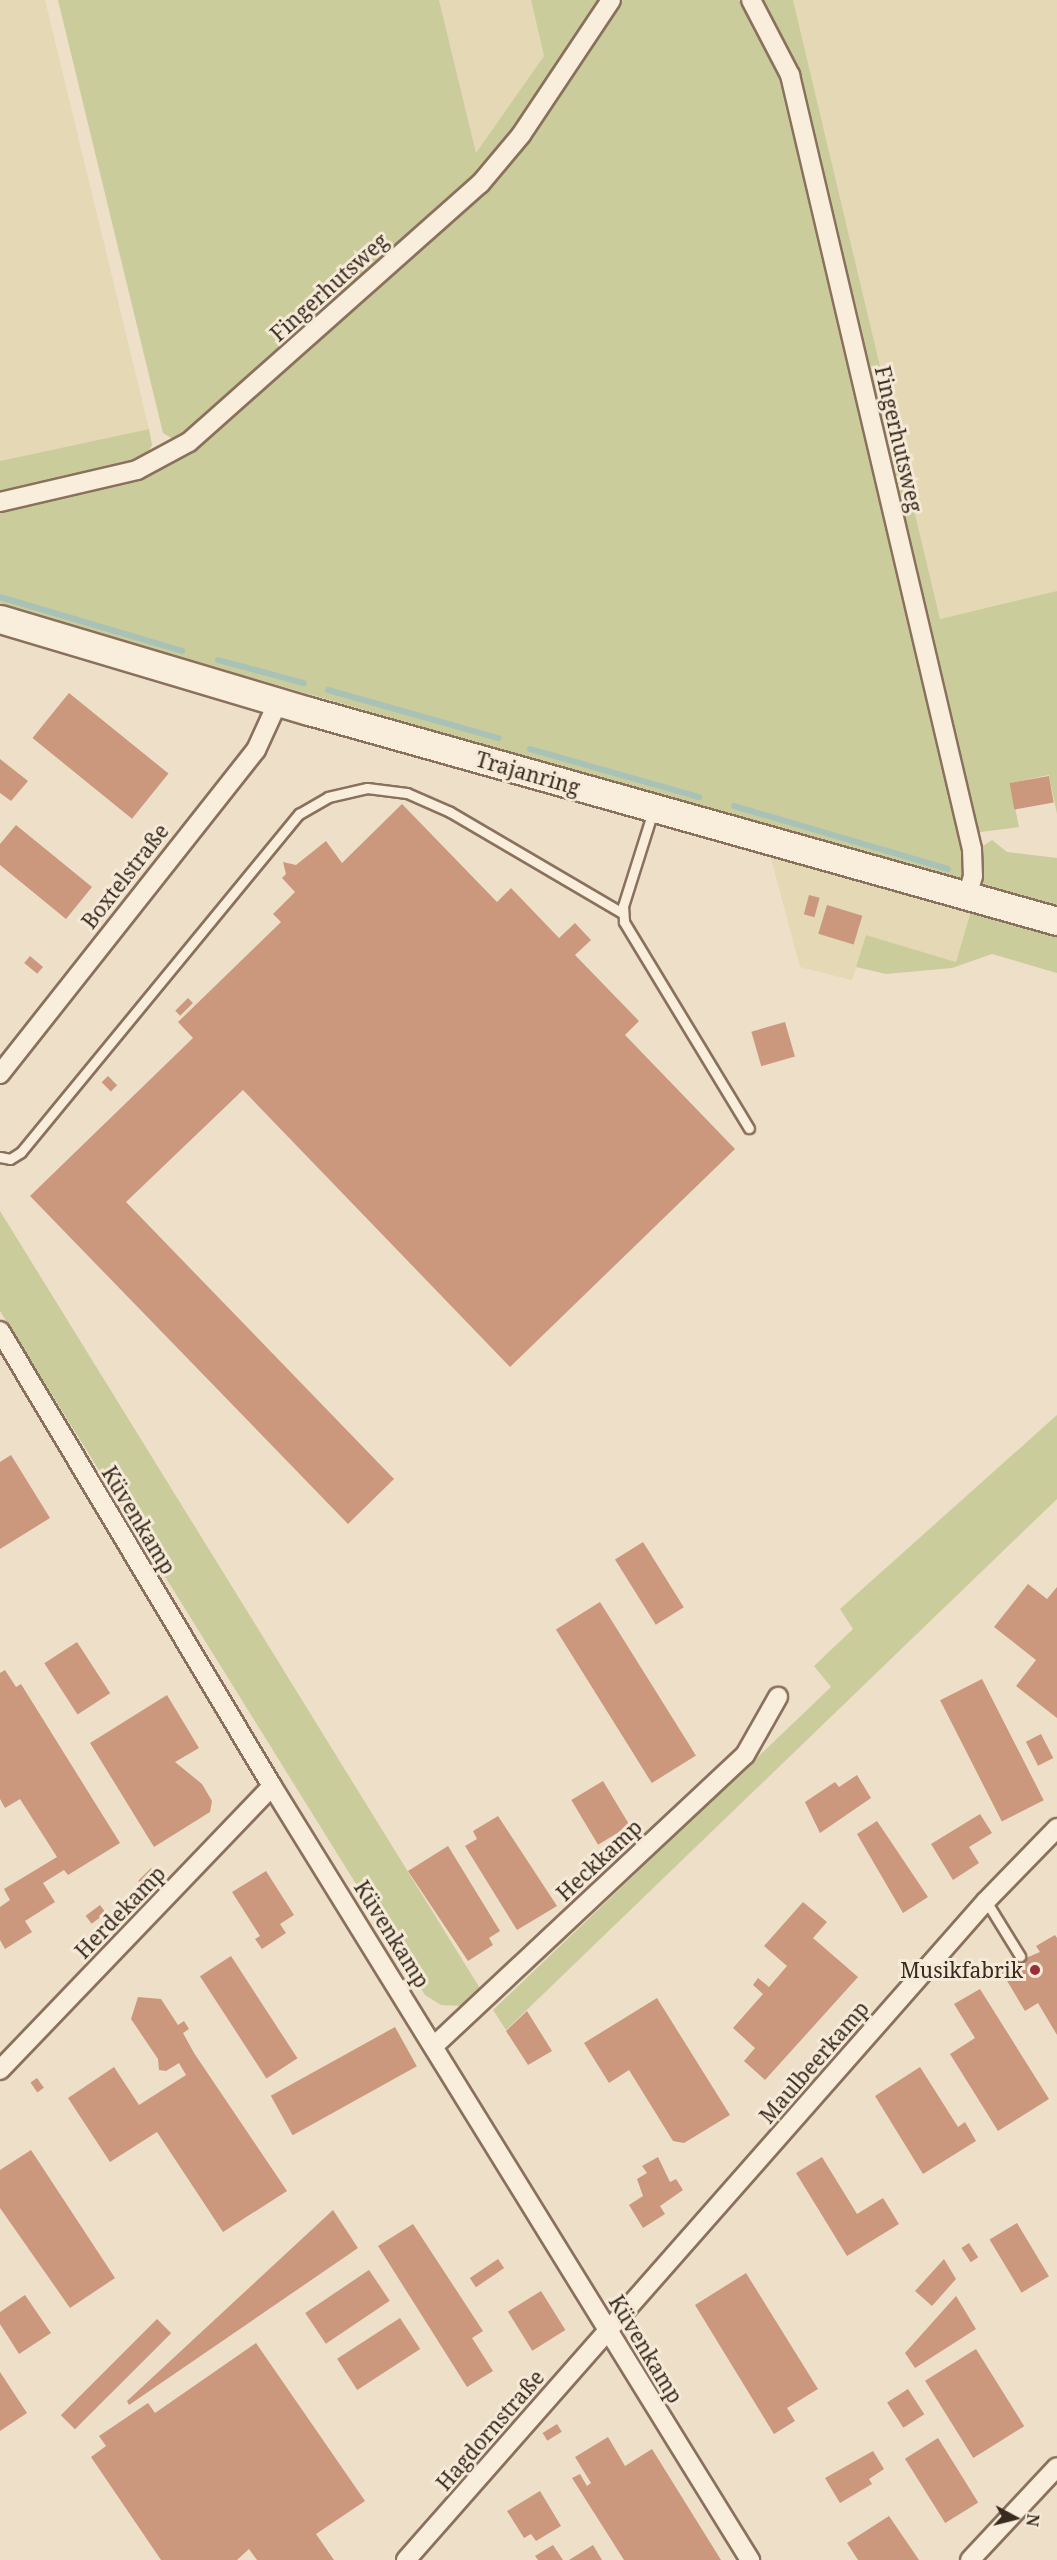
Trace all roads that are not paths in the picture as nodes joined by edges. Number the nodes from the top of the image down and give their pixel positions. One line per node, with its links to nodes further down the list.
1 (611, 0): 3 (street, Fingerhutsweg)
2 (751, 0): 7 (street, Fingerhutsweg)
3 (0, 502)
4 (0, 619): 5 (main road, Trajanring)
5 (278, 702): 6 (main road, Trajanring); 10 (street, Boxtelstraße)
6 (654, 808): 7 (main road, Trajanring); 8 (lane)
7 (967, 897): 9 (main road, Trajanring)
8 (622, 913): 11 (lane); 12 (lane)
9 (1057, 921)
10 (0, 1074)
11 (749, 1128)
12 (0, 1157)
13 (0, 1331): 15 (street, Küvenkamp)
14 (778, 1697): 19 (street, Heckkamp)
15 (272, 1786): 19 (street, Küvenkamp); 20 (street, Herdekamp)
16 (1057, 1828): 17 (street, Maulbeerkamp)
17 (986, 1901): 18 (lane); 21 (street, Maulbeerkamp)
18 (1020, 1956)
19 (435, 2044): 21 (street, Küvenkamp)
20 (0, 2070)
21 (608, 2329): 23 (street, Hagdornstraße); 24 (street, Küvenkamp)
22 (1057, 2467): 25 (street)
23 (406, 2560)
24 (750, 2560)
25 (970, 2560)

